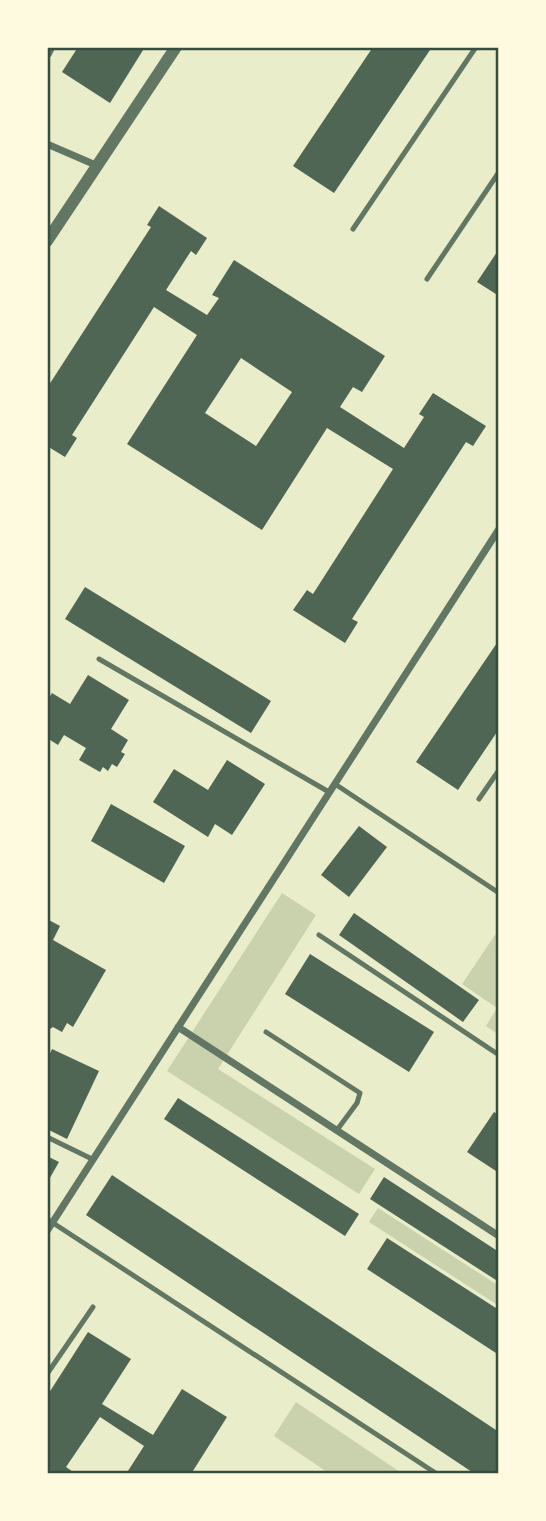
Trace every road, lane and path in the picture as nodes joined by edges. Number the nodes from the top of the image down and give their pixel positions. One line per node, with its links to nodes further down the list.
1 (53, 47): 4 (lane)
2 (176, 47): 6 (street)
3 (476, 47): 8 (lane)
4 (49, 55)
5 (47, 144): 6 (street)
6 (98, 166): 9 (street)
7 (499, 172): 10 (lane)
8 (353, 229)
9 (47, 241)
10 (427, 278)
11 (499, 529): 14 (street)
12 (99, 659): 15 (lane)
13 (499, 770): 16 (lane)
14 (335, 784): 15 (street); 17 (lane)
15 (329, 792): 19 (street)
16 (479, 799)
17 (499, 893)
18 (319, 936): 21 (lane)
19 (178, 1027): 22 (street); 24 (street)
20 (266, 1031): 22 (lane)
21 (496, 1053)
22 (337, 1130): 27 (street)
23 (47, 1137): 24 (lane)
24 (92, 1159): 25 (street)
25 (50, 1221): 26 (street); 30 (lane)
26 (47, 1231)
27 (499, 1236)
28 (93, 1307): 29 (lane)
29 (47, 1374)
30 (437, 1474)

